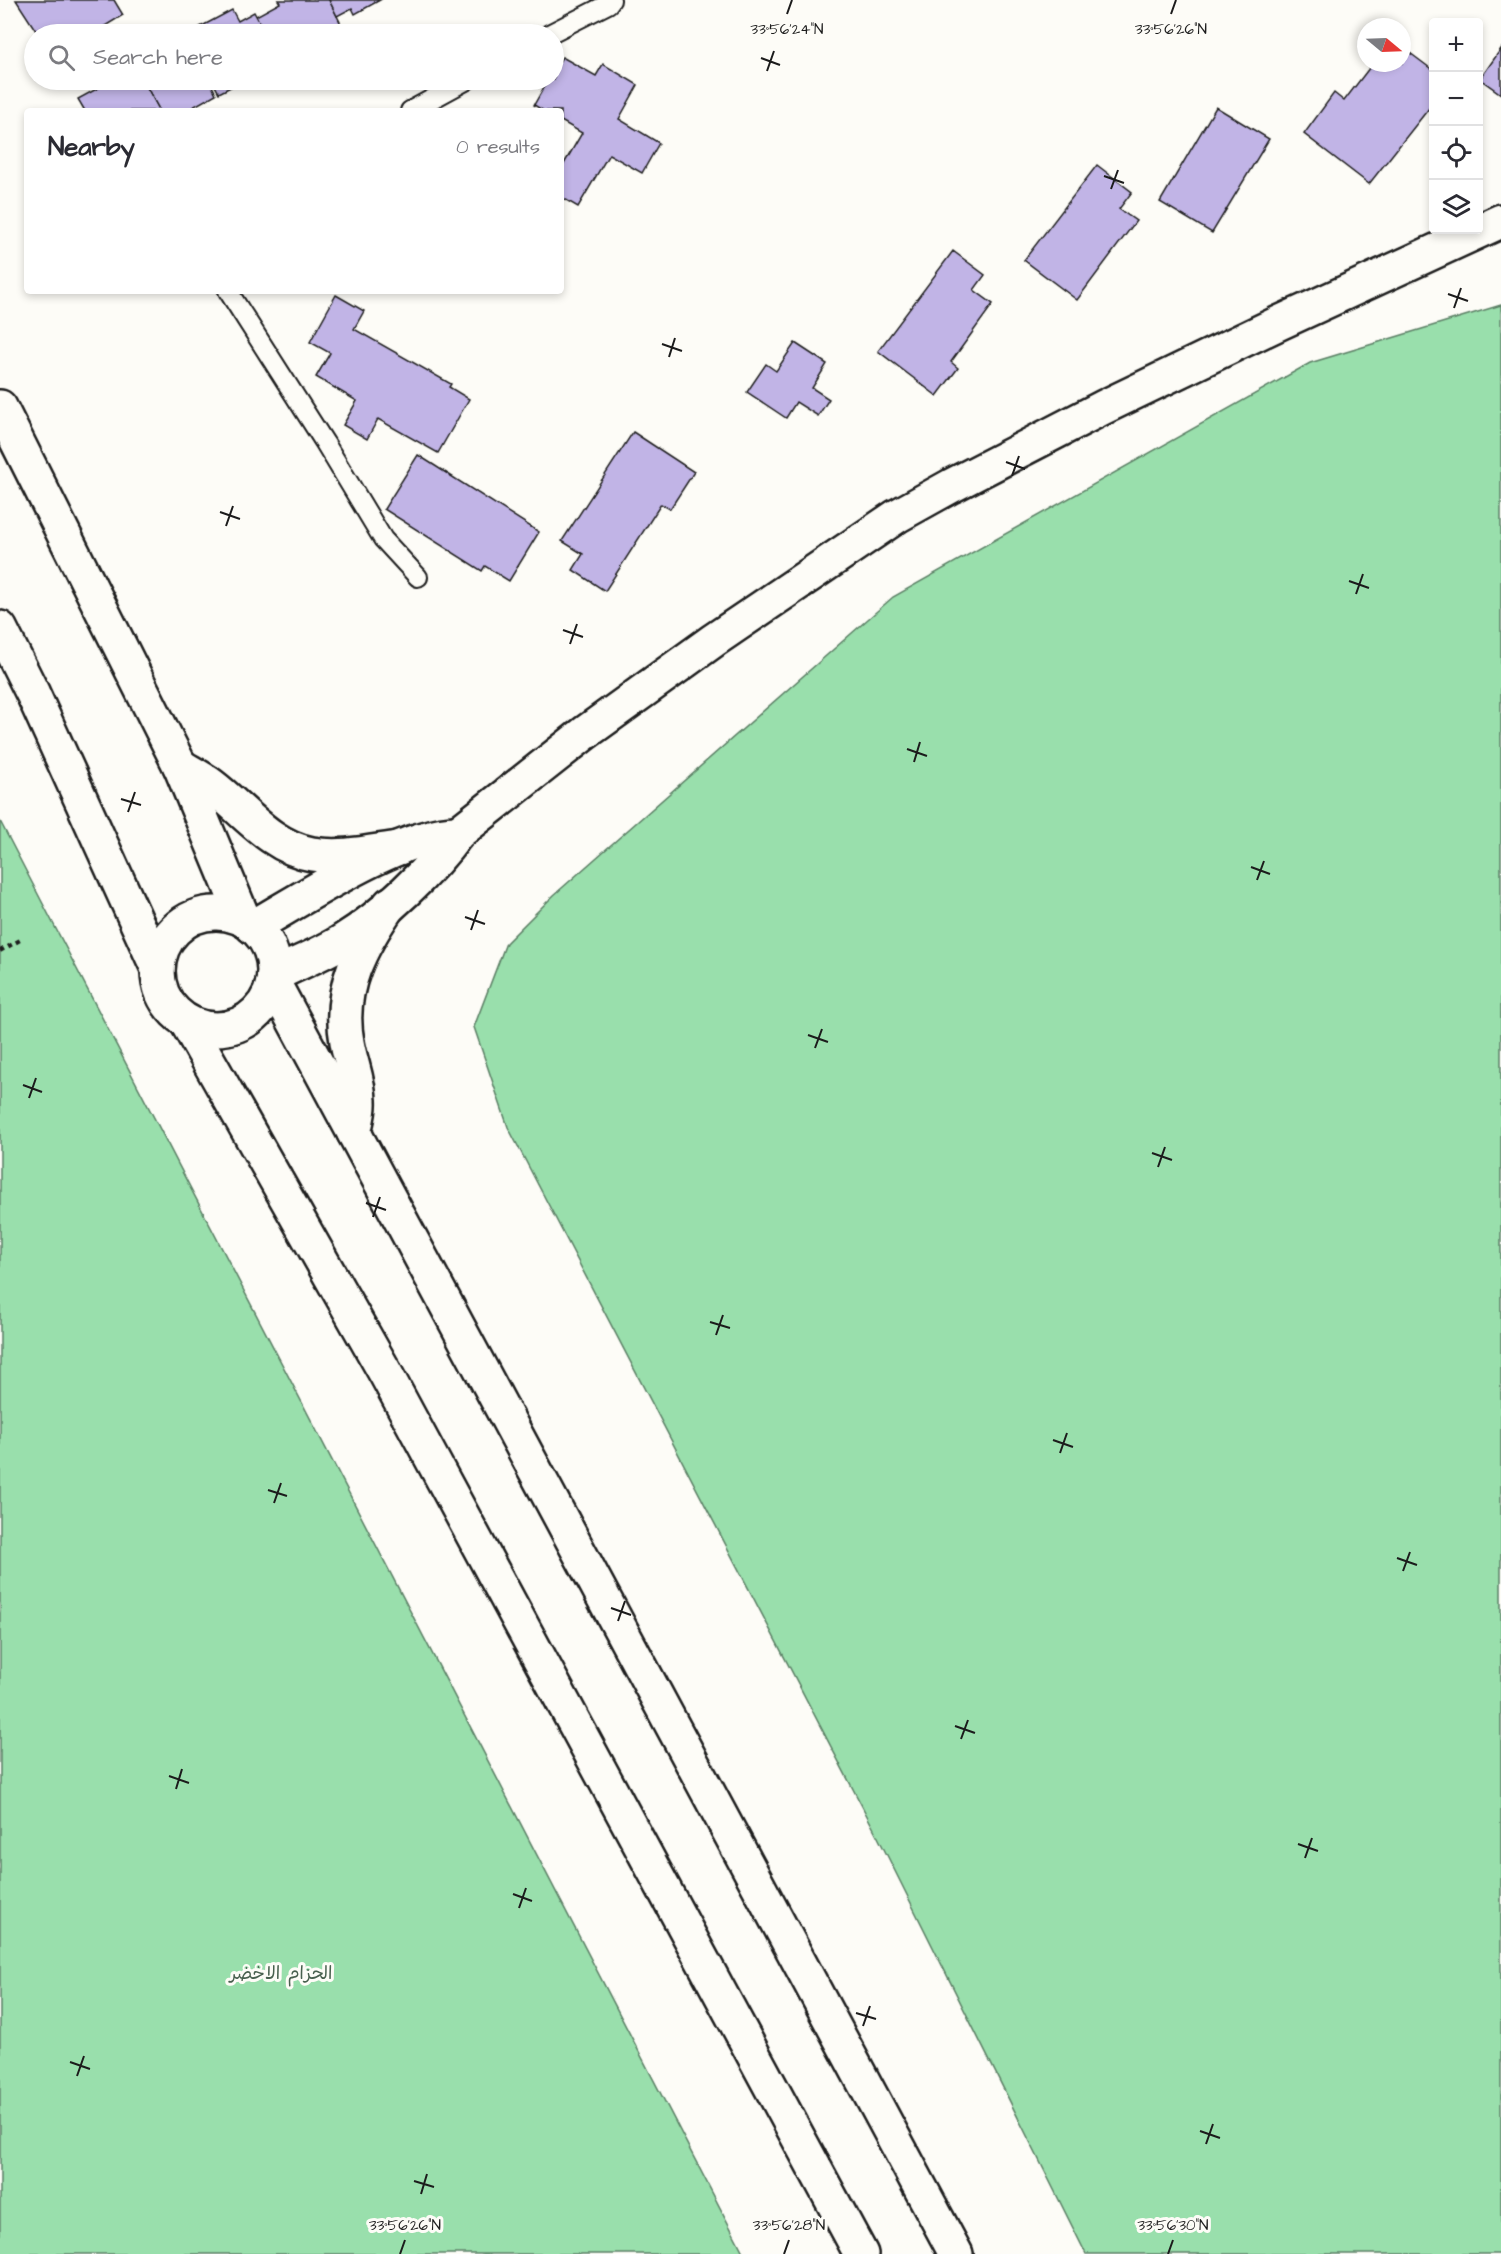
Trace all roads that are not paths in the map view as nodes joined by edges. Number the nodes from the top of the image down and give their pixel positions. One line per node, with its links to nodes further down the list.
1 (611, 0): 2 (lane)
2 (564, 26)
3 (449, 90): 4 (lane)
4 (416, 108)
5 (1501, 221): 11 (main road)
6 (230, 294): 8 (lane)
7 (0, 407): 10 (main road)
8 (418, 578)
9 (0, 628): 15 (main road)
10 (180, 766): 12 (main road); 14 (main road)
11 (458, 833): 12 (main road); 13 (main road)
12 (399, 848): 14 (main road)
13 (390, 904): 16 (main road); 18 (main road)
14 (248, 924): 15 (main road); 16 (main road)
15 (158, 969): 17 (main road)
16 (274, 978): 17 (main road); 18 (main road)
17 (186, 1022): 19 (main road)
18 (354, 1133): 20 (main road)
19 (861, 2254)
20 (956, 2254)

